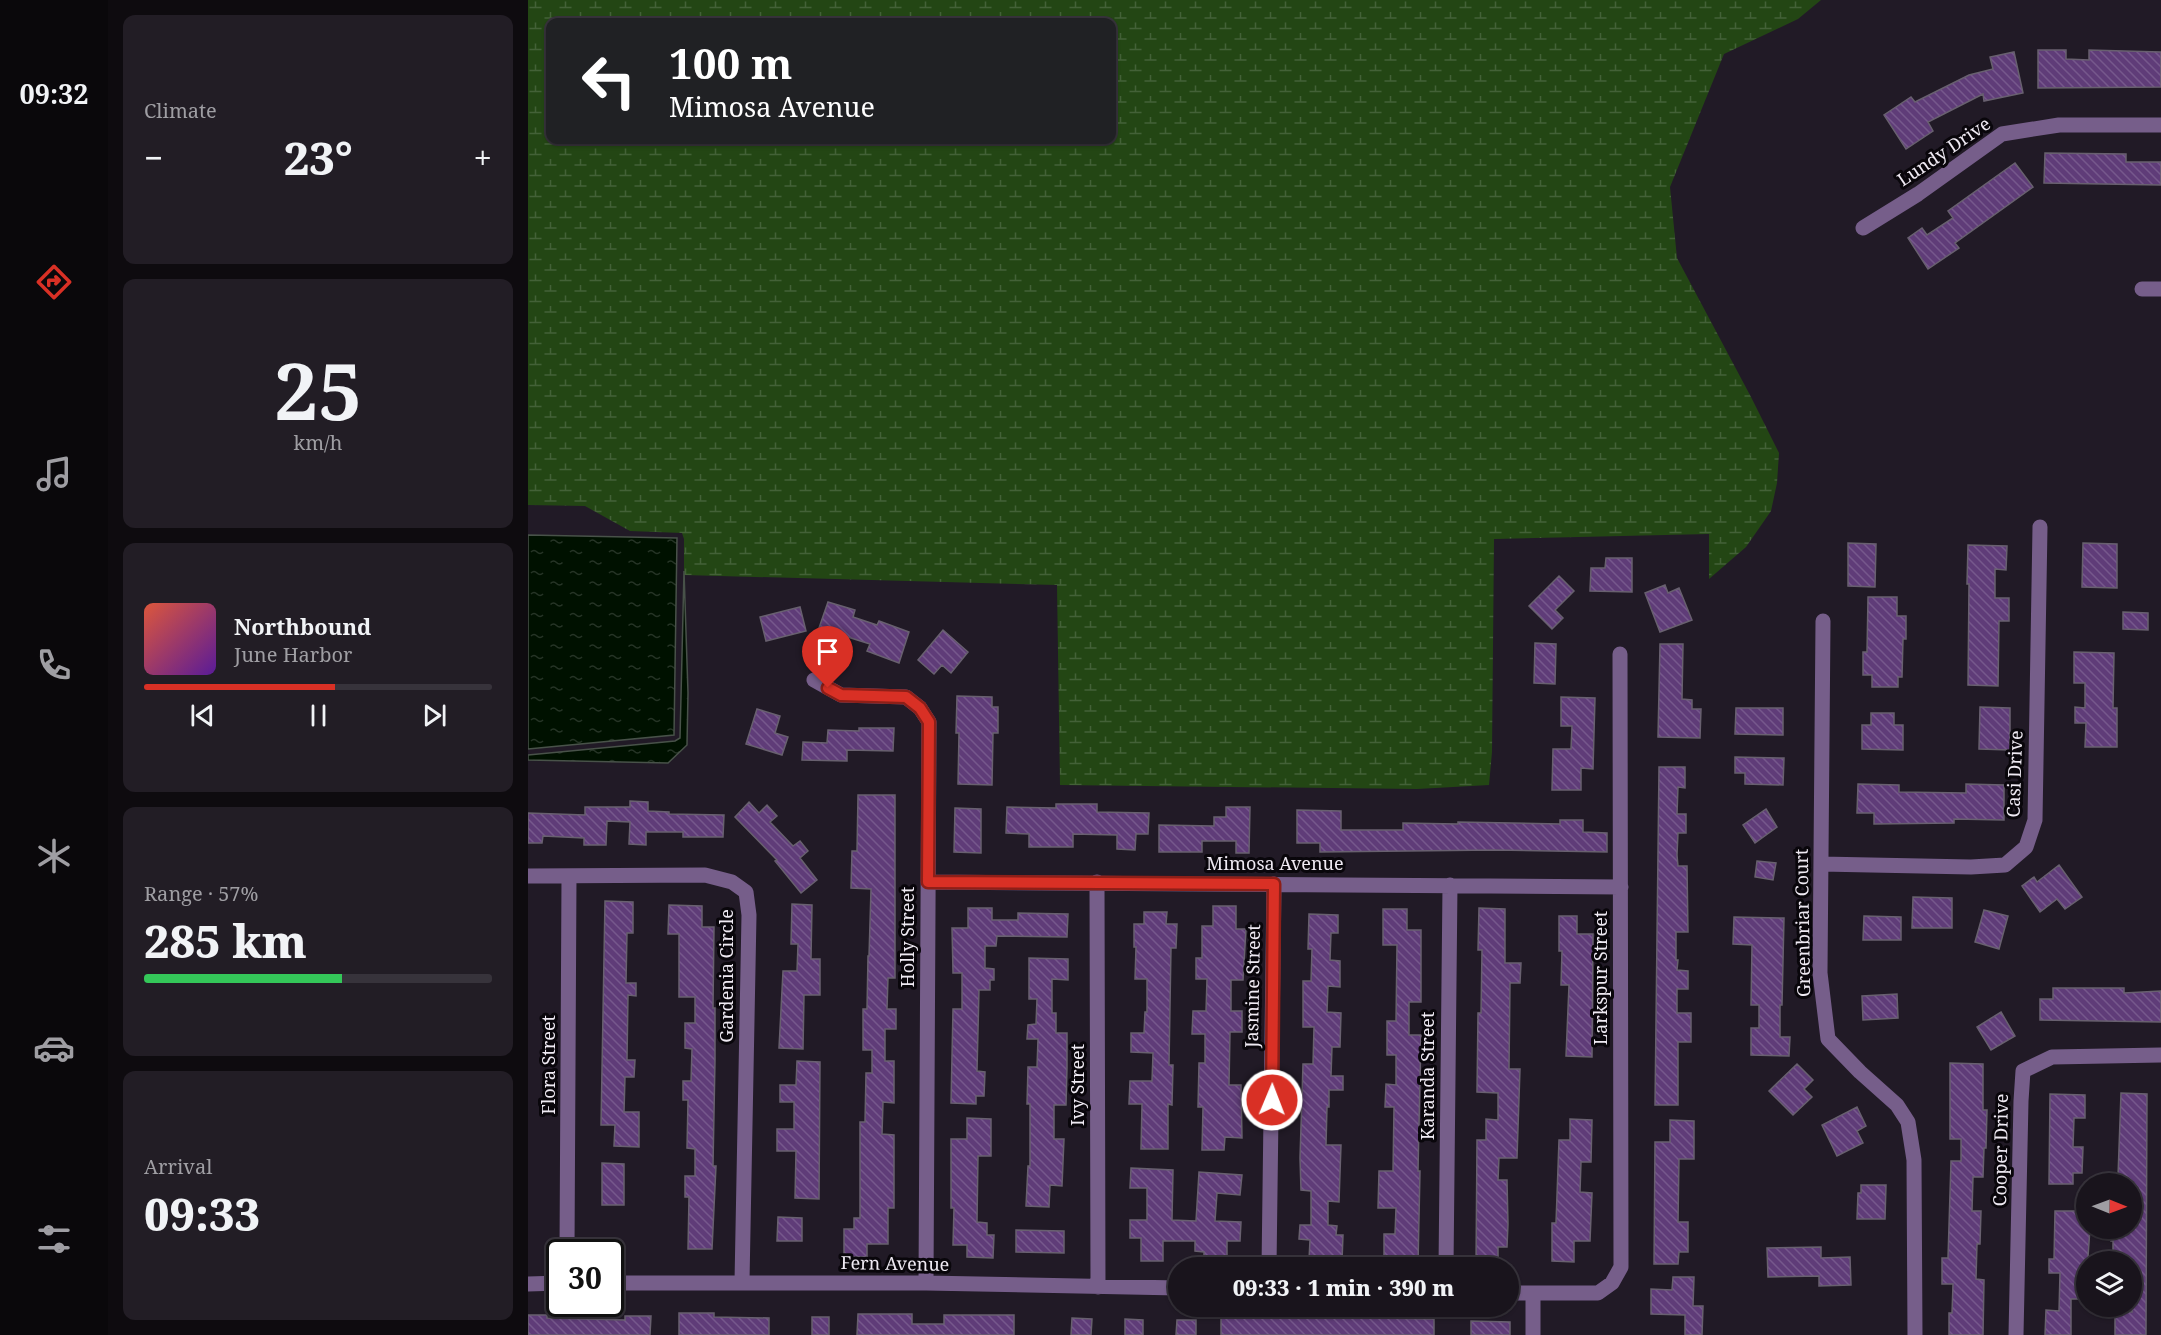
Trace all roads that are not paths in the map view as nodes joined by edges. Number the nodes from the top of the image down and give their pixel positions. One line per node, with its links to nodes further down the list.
1 (2161, 125): 2 (street, Lundy Drive)
2 (1863, 228)
3 (2142, 289): 4 (street)
4 (2161, 289)
5 (2040, 527): 9 (street, Casi Drive)
6 (1823, 621): 9 (street, Greenbriar Court)
7 (1620, 654): 16 (street, Larkspur Street)
8 (814, 680): 12 (street, Holly Street)
9 (1821, 864): 31 (street, Greenbriar Court)
10 (528, 876): 11 (street, Gardenia Circle)
11 (569, 877): 18 (street, Flora Street); 21 (street, Gardenia Circle)
12 (928, 882): 13 (street, Mimosa Avenue); 24 (street, Holly Street)
13 (1097, 882): 14 (street, Mimosa Avenue); 26 (street, Ivy Street)
14 (1274, 884): 15 (street, Mimosa Avenue); 19 (street, Jasmine Street)
15 (1450, 885): 16 (street, Mimosa Avenue); 20 (street, Karanda Street)
16 (1621, 887): 29 (street, Larkspur Street)
17 (2161, 1055): 32 (street, Cooper Drive)
18 (567, 1239)
19 (1269, 1257)
20 (1446, 1257)
21 (742, 1282): 23 (street, Fern Avenue); 24 (street, Fern Avenue)
22 (546, 1283): 25 (street)
23 (624, 1283)
24 (926, 1283): 26 (street, Fern Avenue)
25 (528, 1284)
26 (1098, 1287): 27 (street, Fern Avenue)
27 (1168, 1288)
28 (1519, 1293): 29 (street)
29 (1533, 1293): 30 (street)
30 (1533, 1335)
31 (1915, 1335)
32 (2016, 1335)

